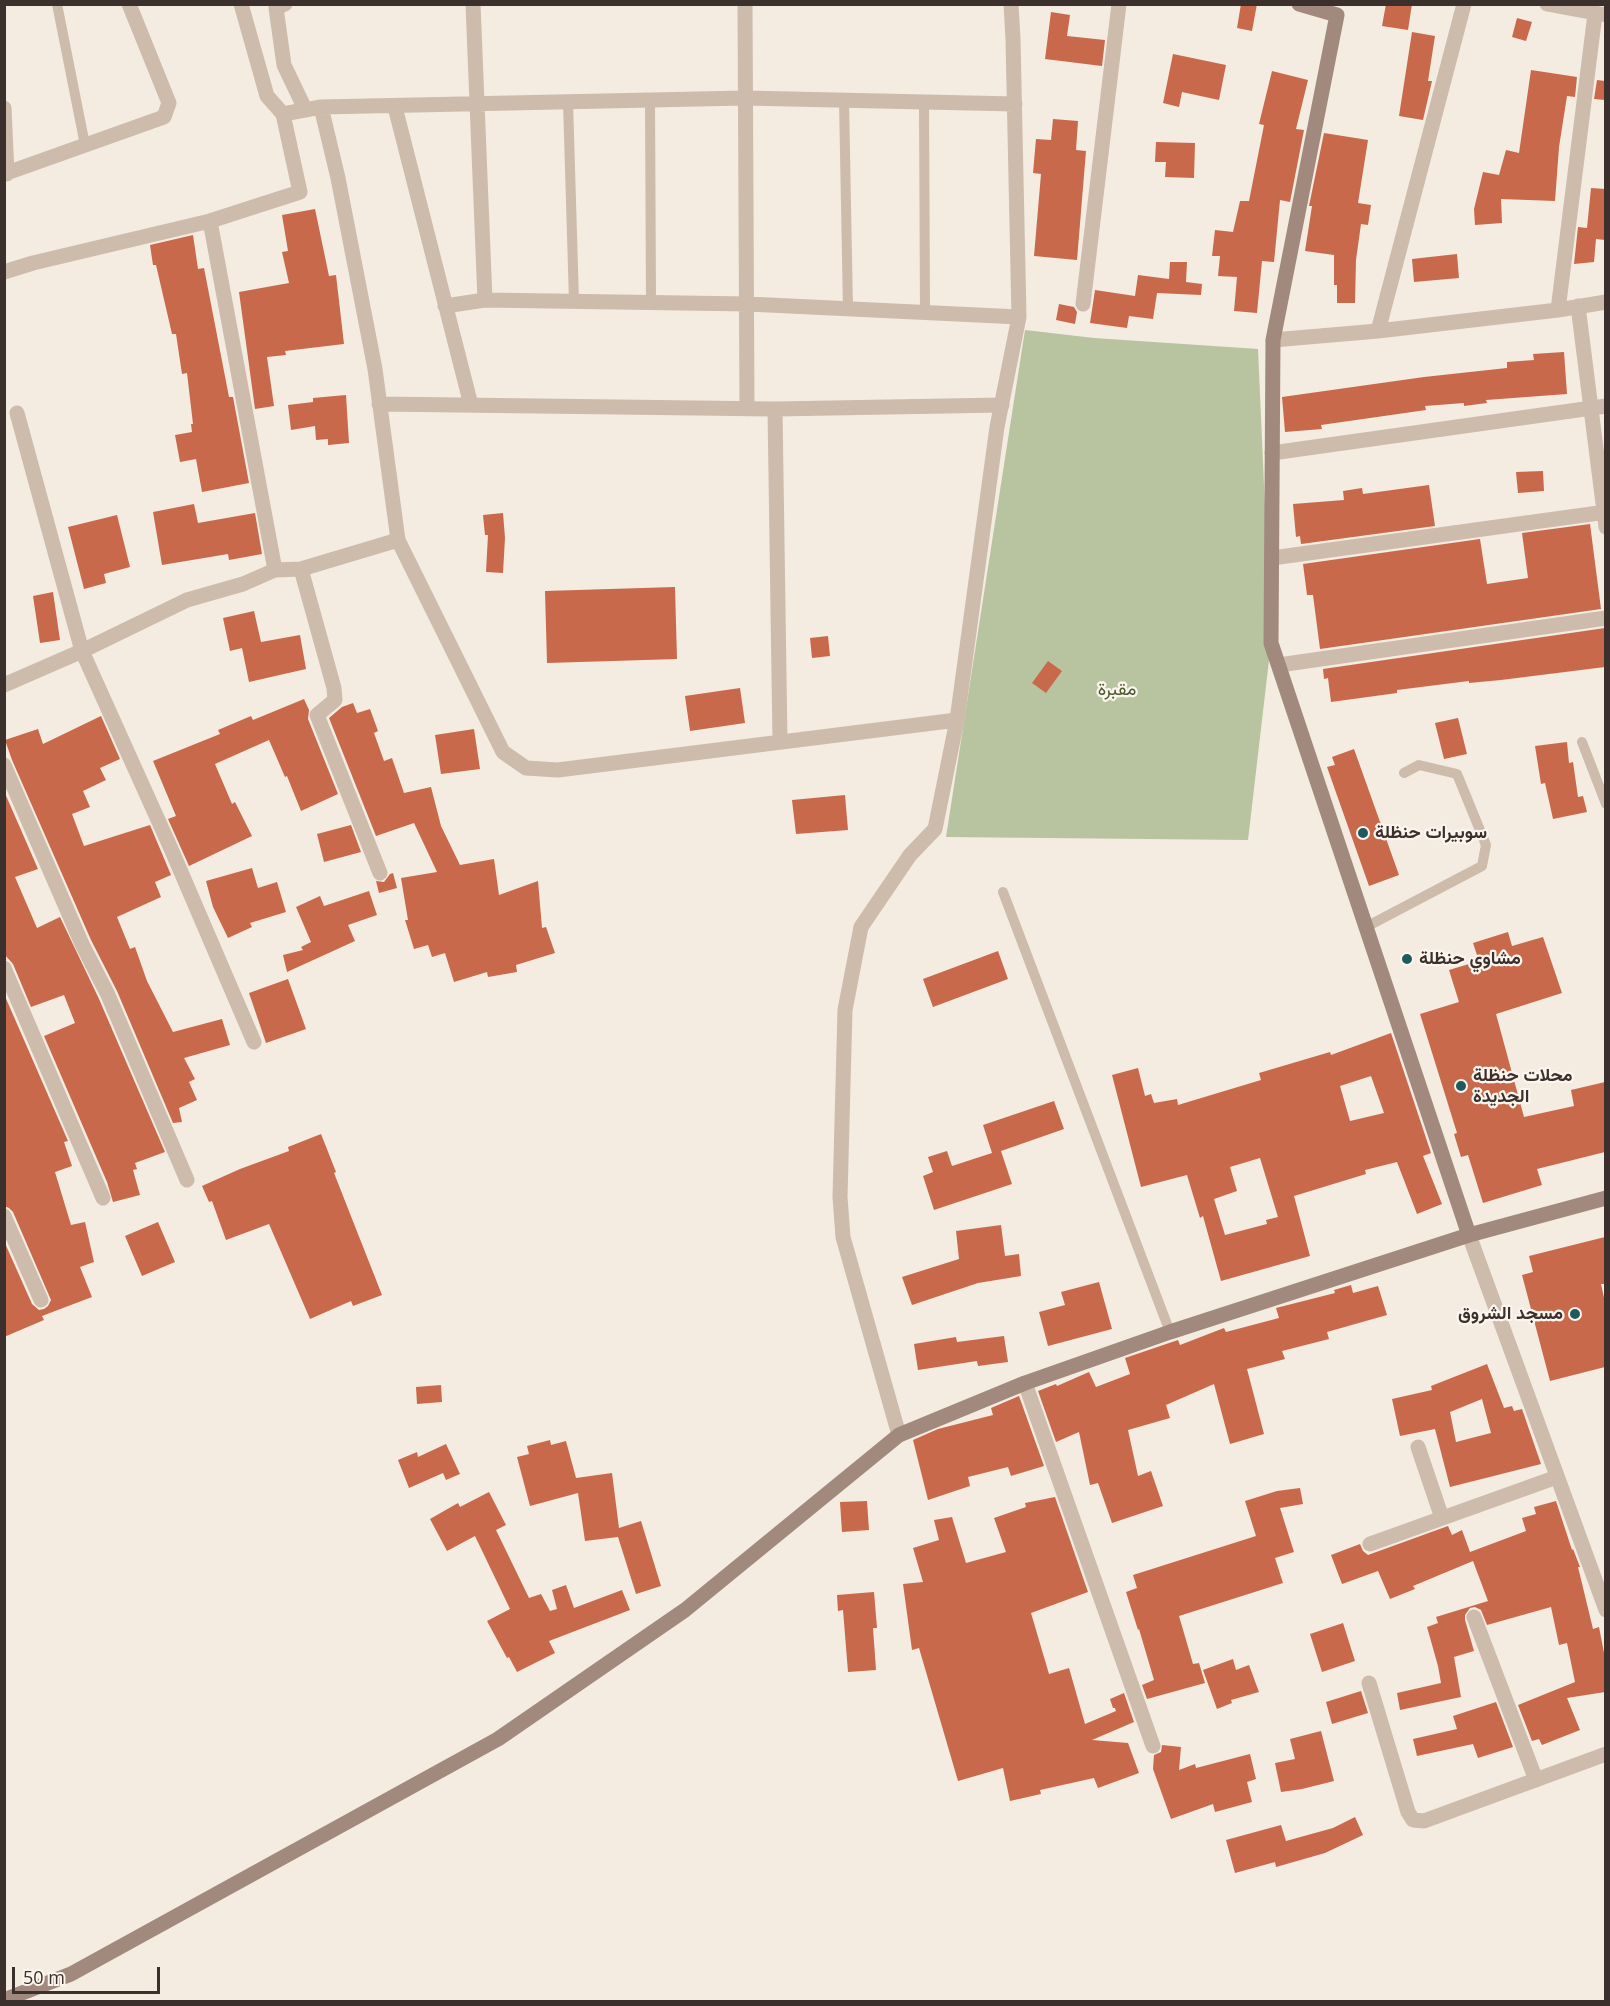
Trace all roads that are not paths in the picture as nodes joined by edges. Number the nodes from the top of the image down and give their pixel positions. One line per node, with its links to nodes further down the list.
1 (57, 4): 26 (lane)
2 (129, 4): 26 (street)
3 (241, 4): 25 (street)
4 (472, 4): 20 (street)
5 (745, 4): 14 (street)
6 (1011, 4): 19 (street)
7 (1119, 4): 35 (street)
8 (1299, 4): 12 (street)
9 (1464, 4): 42 (street)
10 (1547, 4): 13 (street)
11 (278, 6): 24 (street)
12 (1339, 10): 43 (street)
13 (1600, 15): 39 (street)
14 (745, 98): 15 (street); 16 (street); 34 (street)
15 (650, 100): 17 (street); 33 (lane)
16 (844, 100): 18 (street); 38 (lane)
17 (568, 102): 20 (street); 31 (lane)
18 (924, 102): 19 (street); 40 (lane)
19 (1015, 104): 41 (street)
20 (477, 105): 22 (street); 30 (street)
21 (321, 107): 22 (street); 24 (street); 44 (street)
22 (394, 107): 36 (street)
23 (4, 108): 27 (street)
24 (305, 109): 25 (street)
25 (283, 114): 28 (street)
26 (85, 145): 27 (street)
27 (6, 174)
28 (210, 221): 29 (street); 56 (street)
29 (4, 272)
30 (485, 300): 31 (street); 36 (street)
31 (574, 302): 33 (street)
32 (1605, 302): 37 (street)
33 (651, 303): 34 (street)
34 (748, 304): 38 (street); 48 (street)
35 (1083, 304)
36 (445, 306): 45 (street)
37 (1578, 306): 39 (street); 47 (street)
38 (848, 309): 40 (street)
39 (1558, 310): 42 (street)
40 (925, 313): 41 (street)
41 (1019, 317): 46 (street)
42 (1378, 332): 43 (street)
43 (1273, 340): 51 (street)
44 (380, 404): 45 (street); 53 (street)
45 (471, 405): 48 (street)
46 (1002, 405): 49 (street); 61 (street)
47 (1598, 407): 51 (street); 52 (street)
48 (747, 409): 49 (street)
49 (775, 409): 62 (street)
50 (17, 413): 58 (street)
51 (1272, 453): 54 (street)
52 (1605, 517): 54 (street)
53 (398, 540): 55 (street); 62 (street)
54 (1272, 558): 59 (street)
55 (302, 569): 56 (street); 67 (street)
56 (275, 570): 58 (street)
57 (1605, 618): 59 (street)
58 (82, 651): 60 (street); 71 (street)
59 (1279, 666): 69 (street)
60 (4, 685)
61 (957, 720): 62 (street); 80 (street)
62 (780, 742)
63 (1582, 742): 66 (lane)
64 (4, 765): 72 (street)
65 (1404, 773): 69 (lane)
66 (1605, 804)
67 (380, 873)
68 (1003, 892): 78 (lane)
69 (1366, 927): 76 (street)
70 (4, 968): 73 (street)
71 (254, 1042)
72 (186, 1180)
73 (103, 1198)
74 (1605, 1198): 76 (street)
75 (4, 1216): 77 (street)
76 (1469, 1235): 78 (street); 82 (street)
77 (41, 1300)
78 (1170, 1332): 79 (street)
79 (1025, 1383): 80 (street); 88 (street)
80 (899, 1435): 91 (street)
81 (1418, 1447): 83 (street)
82 (1557, 1477): 83 (street); 85 (street)
83 (1442, 1518): 84 (street)
84 (1371, 1544)
85 (1605, 1610)
86 (1474, 1617): 90 (street)
87 (1369, 1683): 90 (street)
88 (1153, 1746)
89 (1605, 1754): 90 (street)
90 (1536, 1780)
91 (4, 2000)

